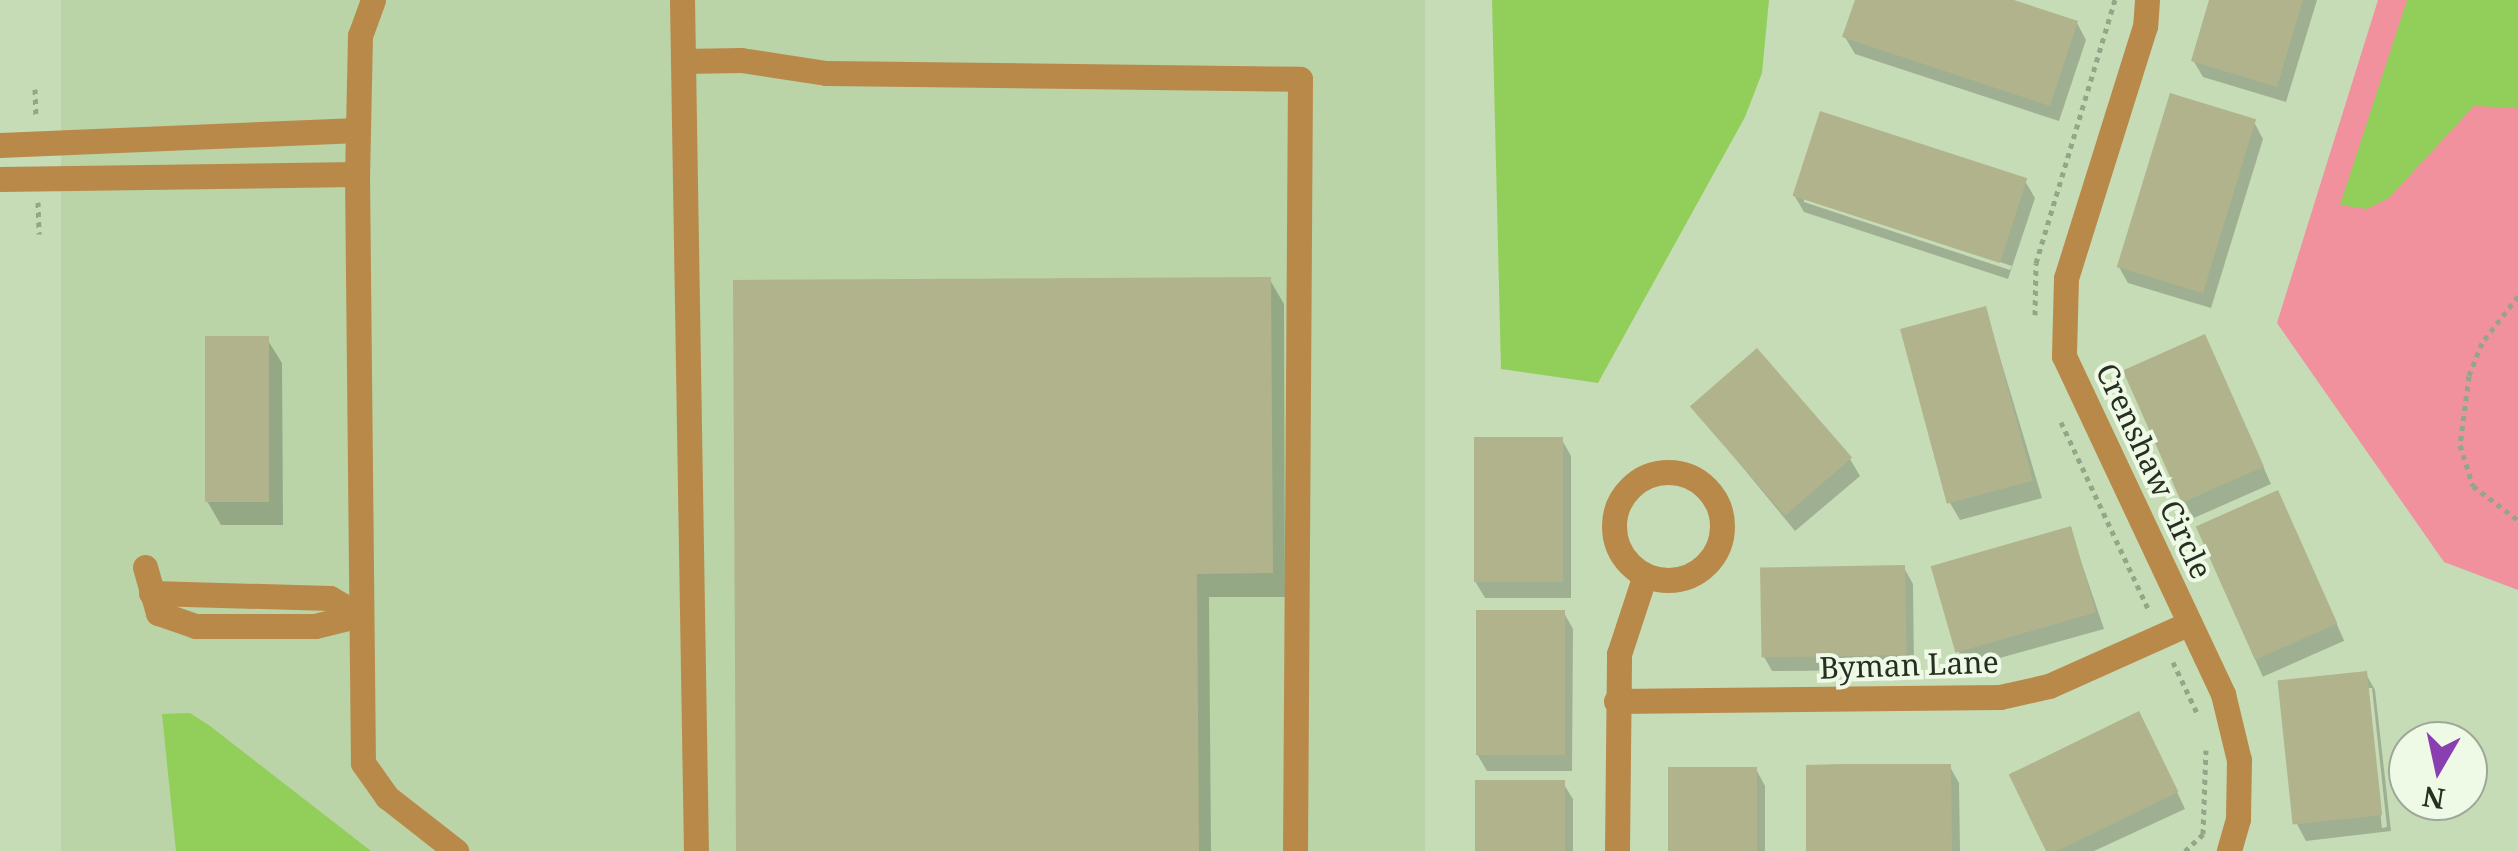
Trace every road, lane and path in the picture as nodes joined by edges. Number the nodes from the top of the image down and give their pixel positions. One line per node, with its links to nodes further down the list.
1 (373, 0): 5 (street)
2 (682, 0): 4 (street)
3 (2148, 0): 14 (street, Crenshaw Circle)
4 (683, 61): 20 (street); 21 (street)
5 (358, 130): 6 (street); 7 (street)
6 (0, 145)
7 (356, 174): 8 (street); 13 (street)
8 (0, 180)
9 (2518, 296): 10 (path)
10 (2518, 520)
11 (145, 567): 13 (street)
12 (1644, 575): 12 (street); 16 (street)
13 (360, 615): 19 (street)
14 (2190, 623): 16 (street, Byman Lane); 24 (street, Crenshaw Circle)
15 (2175, 664): 17 (path)
16 (1616, 701): 22 (street)
17 (2202, 724)
18 (2204, 741): 23 (path)
19 (456, 851)
20 (696, 851)
21 (1296, 851)
22 (1618, 851)
23 (2184, 851)
24 (2229, 851)

